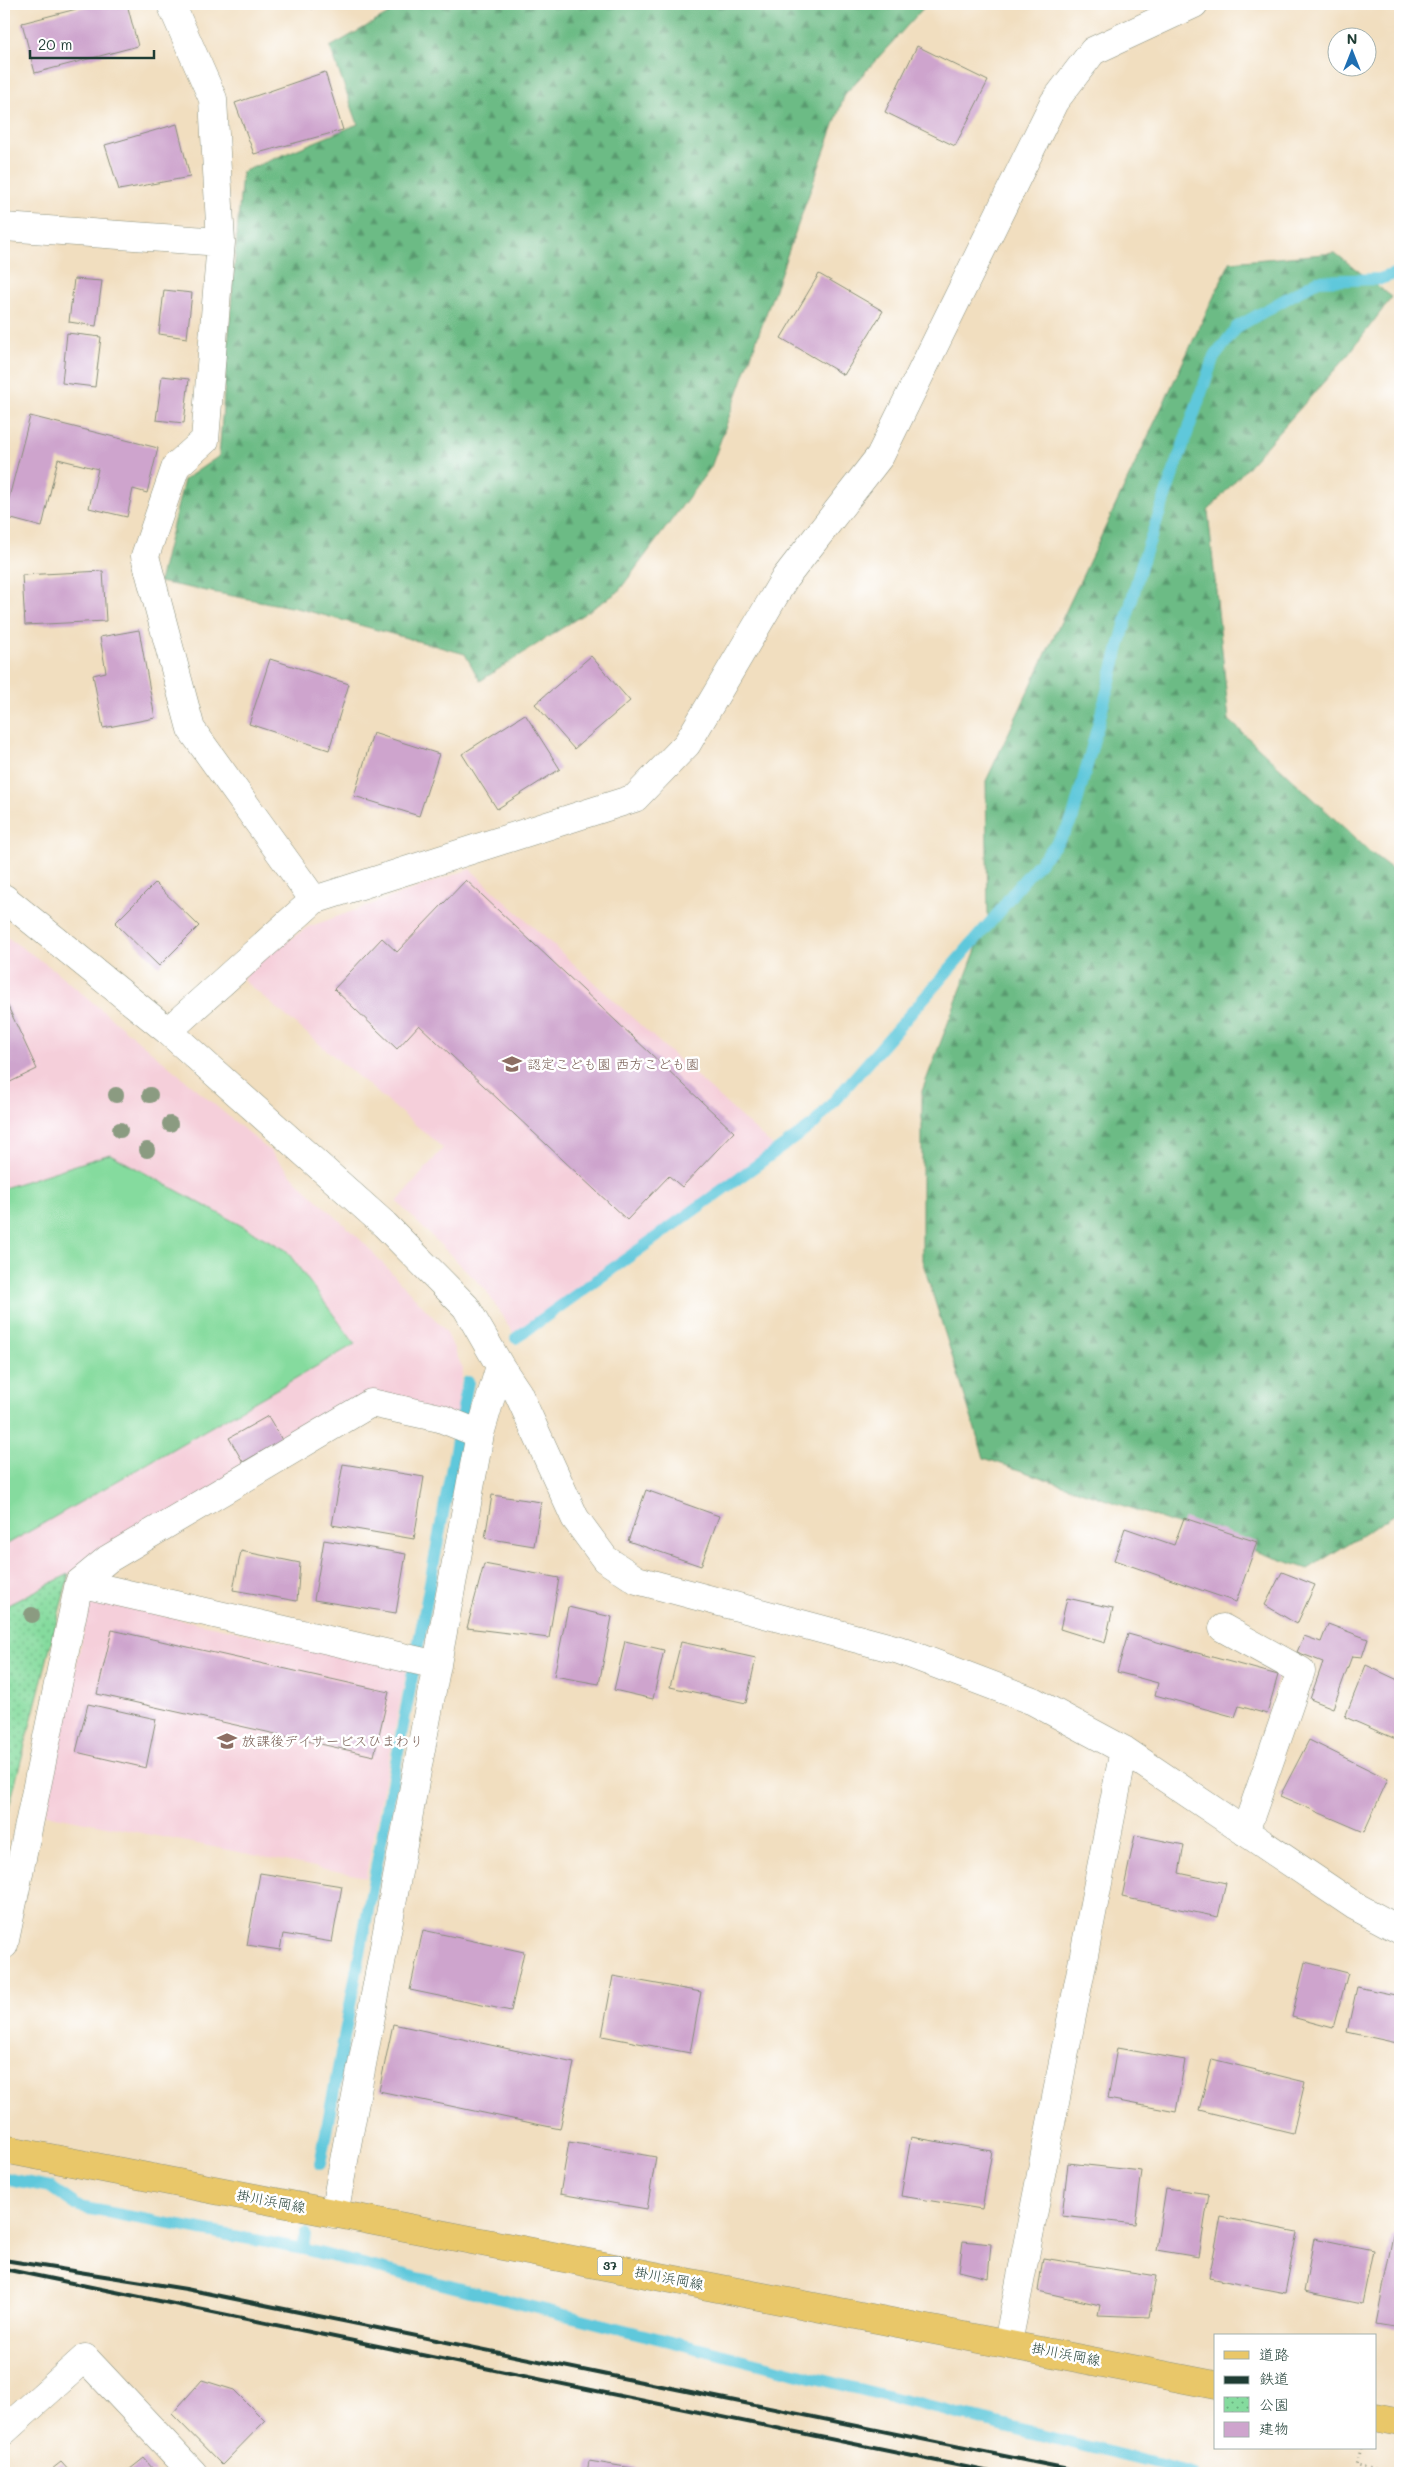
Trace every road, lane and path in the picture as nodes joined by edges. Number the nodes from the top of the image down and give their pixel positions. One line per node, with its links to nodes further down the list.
1 (171, 4): 4 (street)
2 (1194, 4): 6 (street)
3 (4, 227): 4 (street)
4 (221, 242): 6 (street)
5 (4, 898): 7 (street)
6 (314, 900): 7 (street)
7 (168, 1032): 8 (street)
8 (500, 1366): 9 (street); 13 (street)
9 (468, 1430): 10 (street); 12 (street)
10 (79, 1583): 12 (street); 16 (street)
11 (1223, 1628): 14 (street)
12 (435, 1665): 18 (street)
13 (1124, 1750): 14 (street); 19 (street)
14 (1245, 1832): 15 (street)
15 (1400, 1930)
16 (4, 1944)
17 (4, 2149): 18 (main road, 掛川浜岡線 / 37)
18 (334, 2214): 19 (main road, 掛川浜岡線 / 37)
19 (1008, 2343): 20 (main road, 掛川浜岡線 / 37)
20 (1214, 2385)
21 (1376, 2417): 22 (main road)
22 (1400, 2422)
23 (4, 2431): 25 (street)
24 (1360, 2450): 26 (path)
25 (193, 2473)
26 (1397, 2473)

